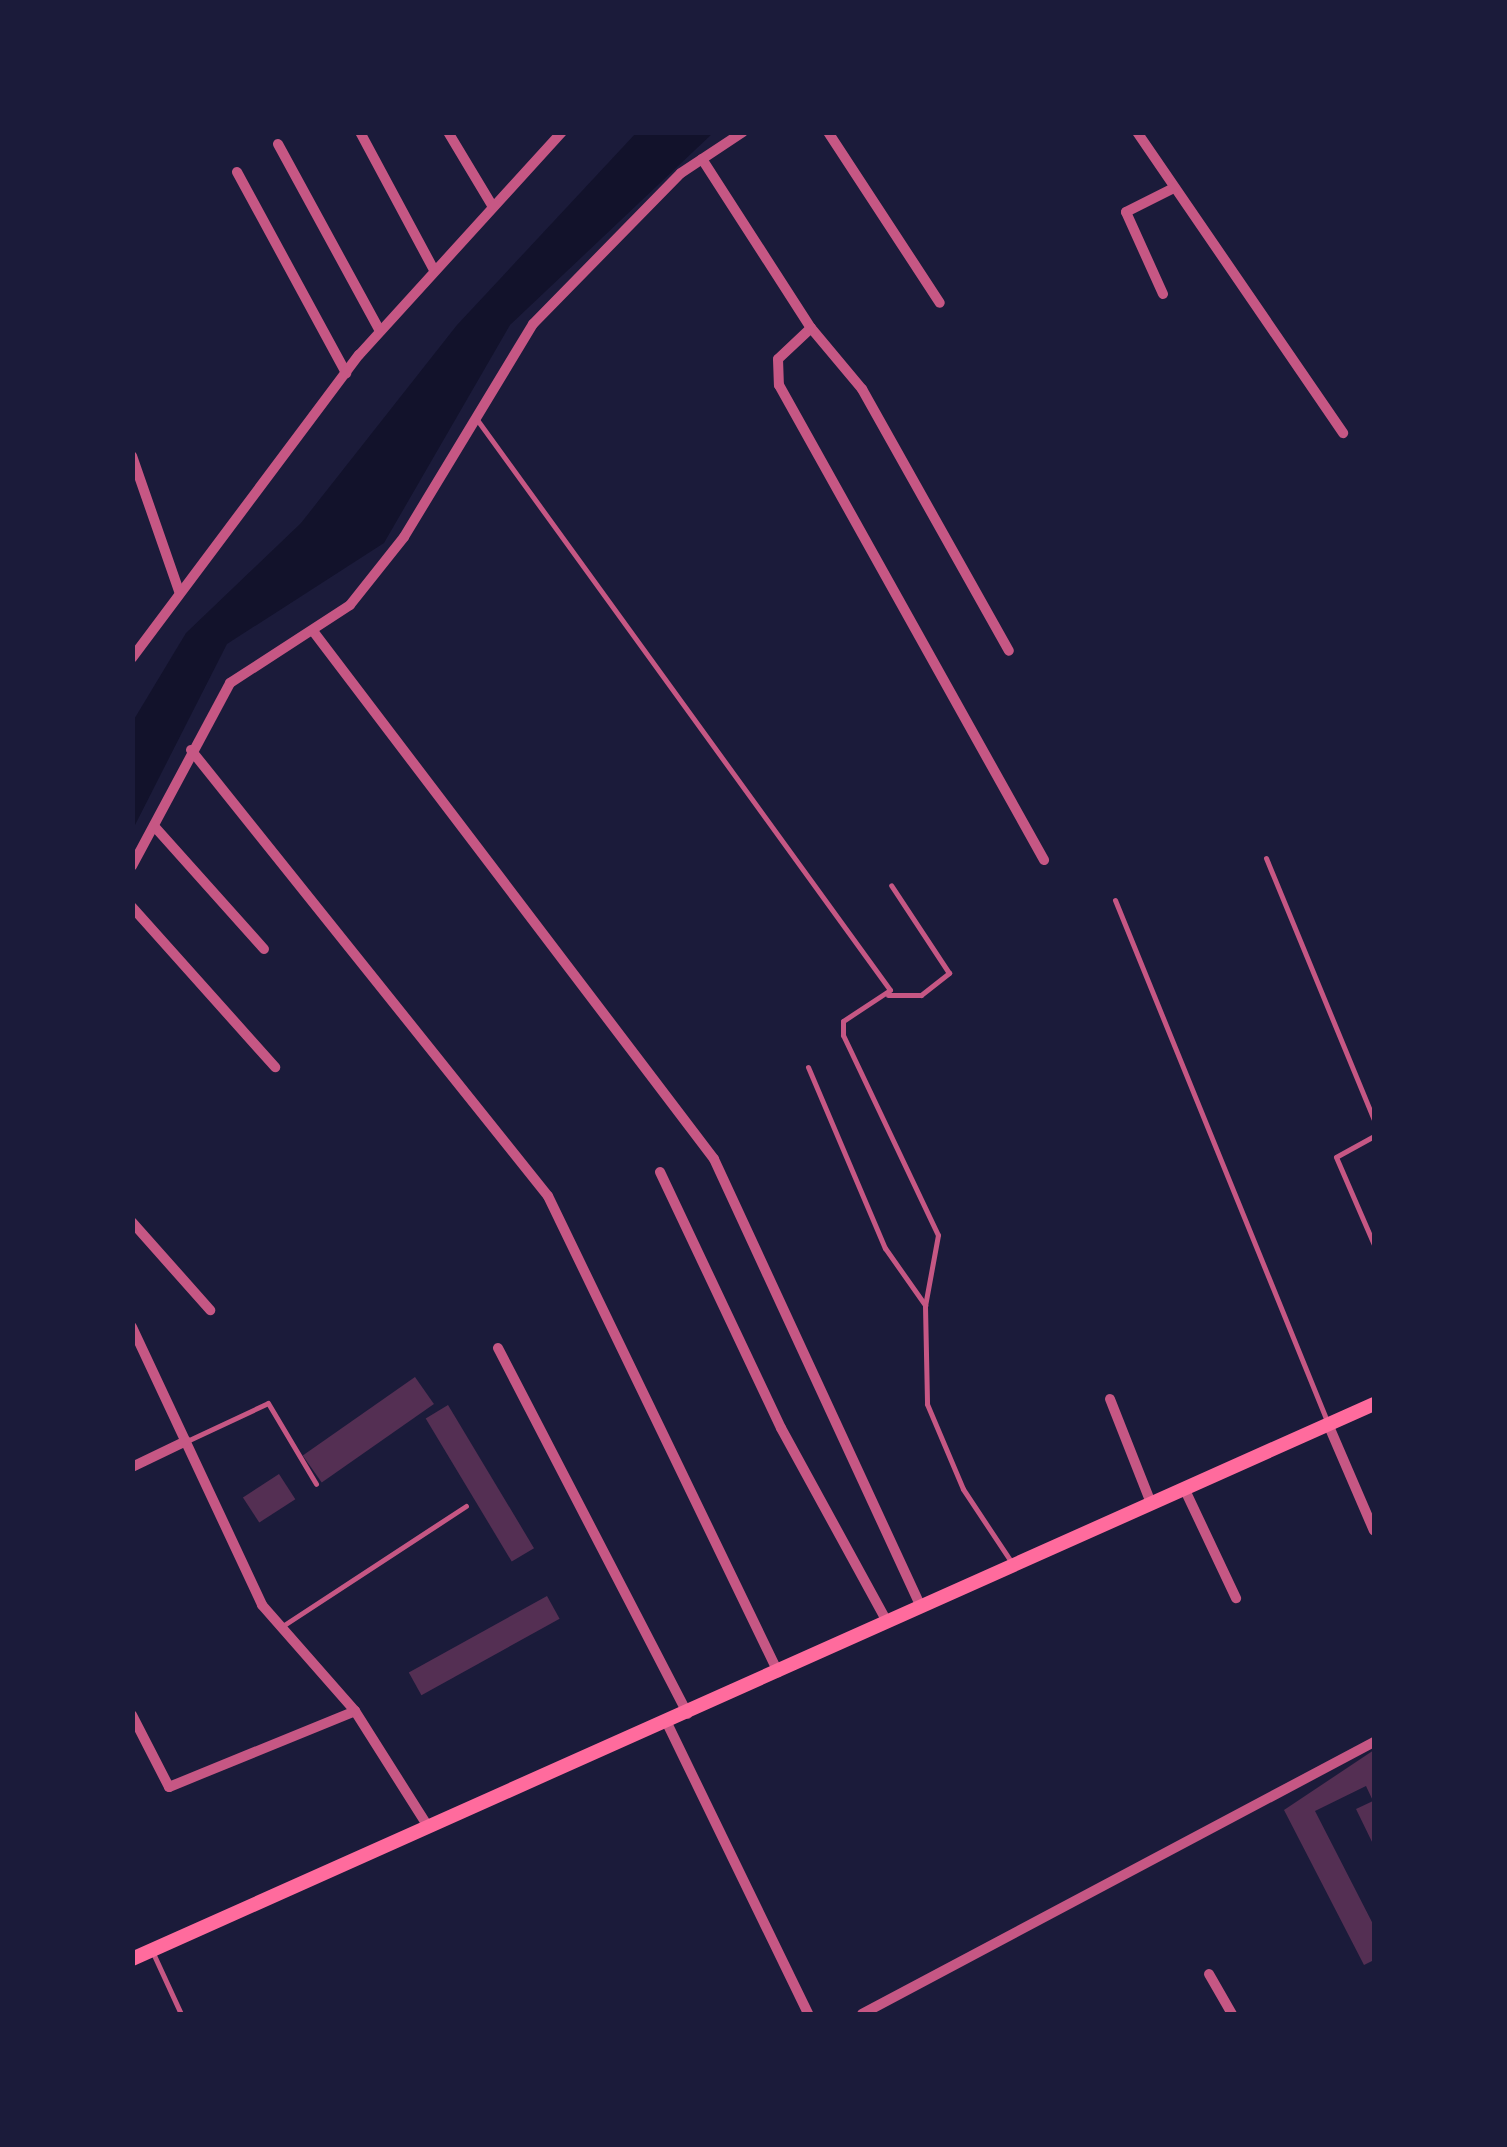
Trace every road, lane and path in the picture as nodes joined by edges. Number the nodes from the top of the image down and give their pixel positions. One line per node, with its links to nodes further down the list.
1 (360, 132): 12 (street)
2 (448, 132): 11 (street)
3 (562, 132): 11 (street)
4 (743, 132): 8 (street)
5 (828, 132): 14 (street)
6 (1137, 132): 10 (street)
7 (278, 144): 16 (street)
8 (702, 158): 15 (street); 18 (street)
9 (238, 172): 17 (street)
10 (1174, 188): 13 (street); 19 (street)
11 (493, 207): 12 (street)
12 (434, 270): 16 (street)
13 (1164, 294)
14 (940, 304)
15 (811, 328): 23 (street); 28 (street)
16 (380, 331): 17 (street)
17 (346, 372): 21 (street)
18 (476, 418): 22 (street); 34 (lane)
19 (1344, 433)
20 (132, 456): 21 (street)
21 (179, 591): 24 (street)
22 (312, 631): 25 (street); 58 (street)
23 (1009, 651)
24 (132, 658)
25 (191, 750): 26 (street); 61 (street)
26 (154, 826): 29 (street); 33 (street)
27 (1266, 858): 37 (lane)
28 (1044, 860)
29 (132, 866)
30 (891, 885): 34 (lane)
31 (1115, 900): 48 (lane)
32 (132, 907): 35 (street)
33 (264, 949)
34 (888, 995): 42 (lane)
35 (274, 1067)
36 (808, 1067): 42 (lane)
37 (1374, 1120)
38 (1374, 1136): 41 (lane)
39 (660, 1172): 59 (street)
40 (132, 1222): 43 (street)
41 (1374, 1244)
42 (925, 1306): 56 (lane)
43 (210, 1310)
44 (132, 1327): 49 (street)
45 (498, 1348): 63 (street)
46 (1110, 1399): 53 (street)
47 (1374, 1404): 48 (main road)
48 (1328, 1424): 52 (main road); 55 (street)
49 (186, 1441): 50 (street); 51 (lane); 60 (street)
50 (132, 1468)
51 (316, 1484)
52 (1184, 1488): 53 (main road); 57 (street)
53 (1152, 1503): 56 (main road)
54 (466, 1506): 60 (lane)
55 (1374, 1531)
56 (1013, 1564): 58 (main road)
57 (1236, 1598)
58 (921, 1607): 59 (main road)
59 (888, 1622): 61 (main road)
60 (278, 1628): 62 (street)
61 (778, 1672): 63 (main road)
62 (355, 1710): 64 (street); 67 (street)
63 (688, 1714): 65 (main road)
64 (132, 1715)
65 (667, 1723): 67 (main road); 72 (street)
66 (1374, 1742): 73 (street)
67 (429, 1828): 68 (main road)
68 (152, 1951): 69 (main road); 71 (lane)
69 (132, 1959)
70 (1209, 1974): 74 (street)
71 (180, 2014)
72 (808, 2014)
73 (862, 2014)
74 (1232, 2014)

